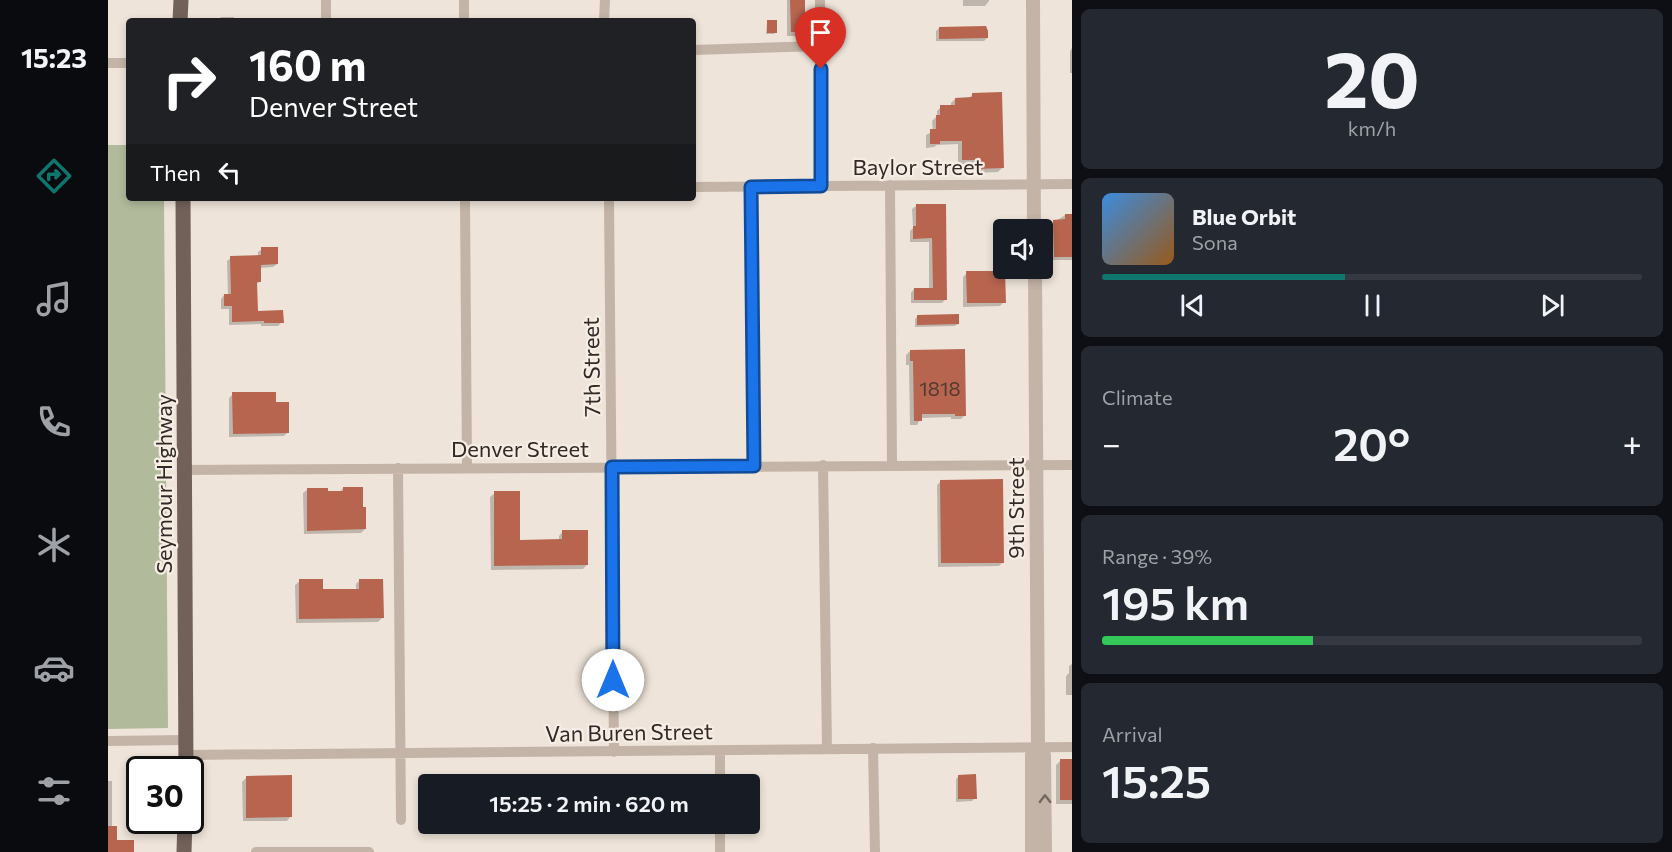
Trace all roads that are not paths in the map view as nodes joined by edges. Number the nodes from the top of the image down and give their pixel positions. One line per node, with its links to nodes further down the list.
1 (326, 0): 6 (street)
2 (464, 0): 7 (street)
3 (605, 0): 8 (street)
4 (820, 0): 9 (street)
5 (1033, 0): 13 (street)
6 (326, 18)
7 (464, 18)
8 (604, 18)
9 (820, 46): 10 (street); 16 (street)
10 (696, 50)
11 (108, 63): 12 (street)
12 (126, 63)
13 (1034, 184): 14 (street, Baylor Street); 15 (street, Baylor Street); 22 (street)
14 (1072, 184)
15 (890, 185): 16 (street, Baylor Street); 25 (street)
16 (821, 186): 18 (street, Baylor Street)
17 (696, 187): 18 (street, Baylor Street)
18 (751, 187): 27 (street)
19 (183, 201): 32 (main road, Seymour Highway)
20 (465, 201): 31 (street)
21 (609, 201): 29 (street, 7th Street)
22 (1034, 219)
23 (1035, 279): 28 (street, 9th Street)
24 (823, 465): 25 (street, Denver Street); 27 (street, Denver Street); 37 (street)
25 (892, 465): 28 (street, Denver Street)
26 (1072, 465): 28 (street, Denver Street)
27 (754, 466): 29 (street, Denver Street)
28 (1036, 466): 34 (street, 9th Street)
29 (612, 467): 31 (street, Denver Street); 39 (street, 7th Street)
30 (398, 468): 31 (street, Denver Street); 32 (street, Denver Street); 40 (street)
31 (467, 468)
32 (185, 470): 41 (main road, Seymour Highway)
33 (108, 741): 41 (street, Van Buren Street)
34 (1038, 747): 35 (street, Van Buren Street); 36 (street, Van Buren Street); 52 (street, 9th Street); 53 (street, 9th Street, one-way to 34)
35 (1072, 747)
36 (873, 748): 37 (street, Van Buren Street); 51 (street)
37 (827, 749): 38 (street, Van Buren Street)
38 (720, 750): 39 (street, Van Buren Street); 42 (street)
39 (614, 752): 40 (street, Van Buren Street)
40 (401, 754): 41 (street, Van Buren Street); 43 (street)
41 (186, 755)
42 (720, 774)
43 (401, 820)
44 (185, 834): 46 (main road)
45 (720, 834): 50 (street)
46 (184, 852)
47 (256, 852): 48 (street)
48 (284, 852): 49 (street)
49 (369, 852)
50 (720, 852)
51 (875, 852)
52 (1032, 852)
53 (1045, 852)

